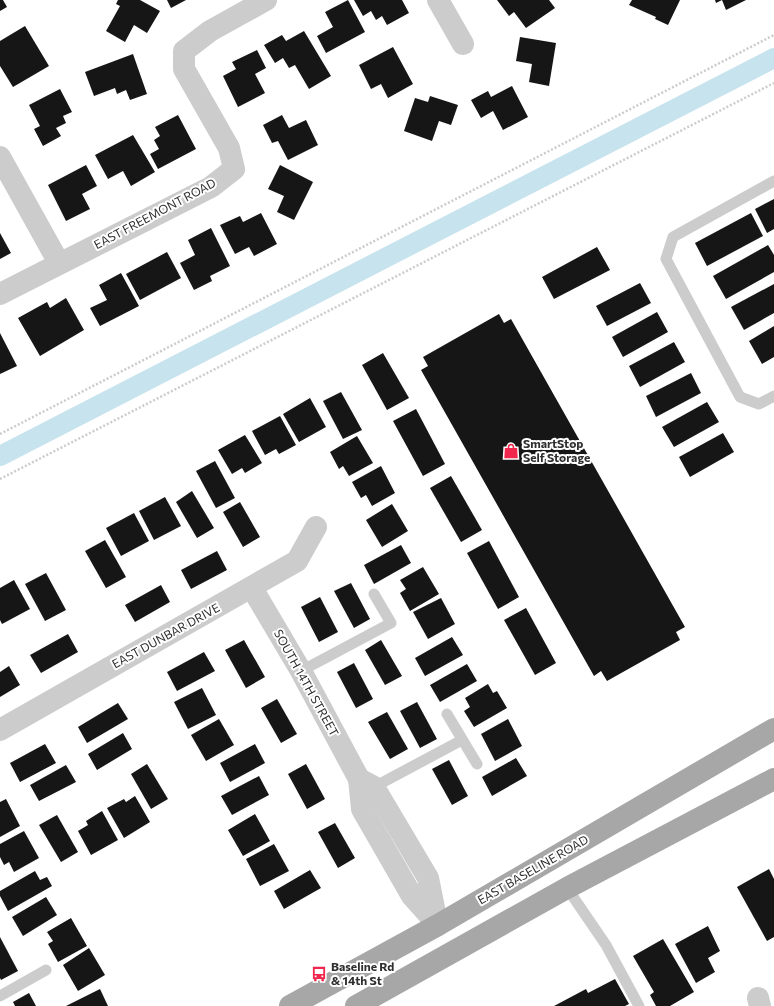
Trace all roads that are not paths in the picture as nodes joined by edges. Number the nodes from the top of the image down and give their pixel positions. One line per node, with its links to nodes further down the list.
1 (266, 0): 6 (street, EAST FREEMONT ROAD)
2 (438, 0): 3 (street)
3 (463, 44)
4 (0, 157): 6 (street)
5 (774, 181): 8 (lane)
6 (59, 264): 7 (street, EAST FREEMONT ROAD)
7 (0, 294)
8 (774, 396)
9 (316, 527): 10 (street, EAST DUNBAR DRIVE)
10 (252, 588): 12 (street, SOUTH 14TH STREET); 15 (street, EAST DUNBAR DRIVE)
11 (374, 594): 12 (lane)
12 (301, 672): 19 (street, SOUTH 14TH STREET)
13 (447, 714): 16 (lane)
14 (774, 729): 23 (main road, EAST BASELINE ROAD)
15 (0, 730)
16 (462, 740): 17 (lane); 19 (lane)
17 (478, 764)
18 (774, 779): 22 (main road)
19 (367, 783): 20 (street, SOUTH 14TH STREET); 21 (street, SOUTH 14TH STREET)
20 (399, 829): 21 (street); 23 (street, SOUTH 14TH STREET)
21 (380, 840): 23 (street, SOUTH 14TH STREET)
22 (567, 888): 24 (main road); 29 (lane)
23 (438, 925): 24 (main road); 27 (main road, EAST BASELINE ROAD)
24 (453, 952): 28 (main road)
25 (46, 970): 26 (lane)
26 (0, 996)
27 (290, 1006)
28 (356, 1006)
29 (639, 1006)

